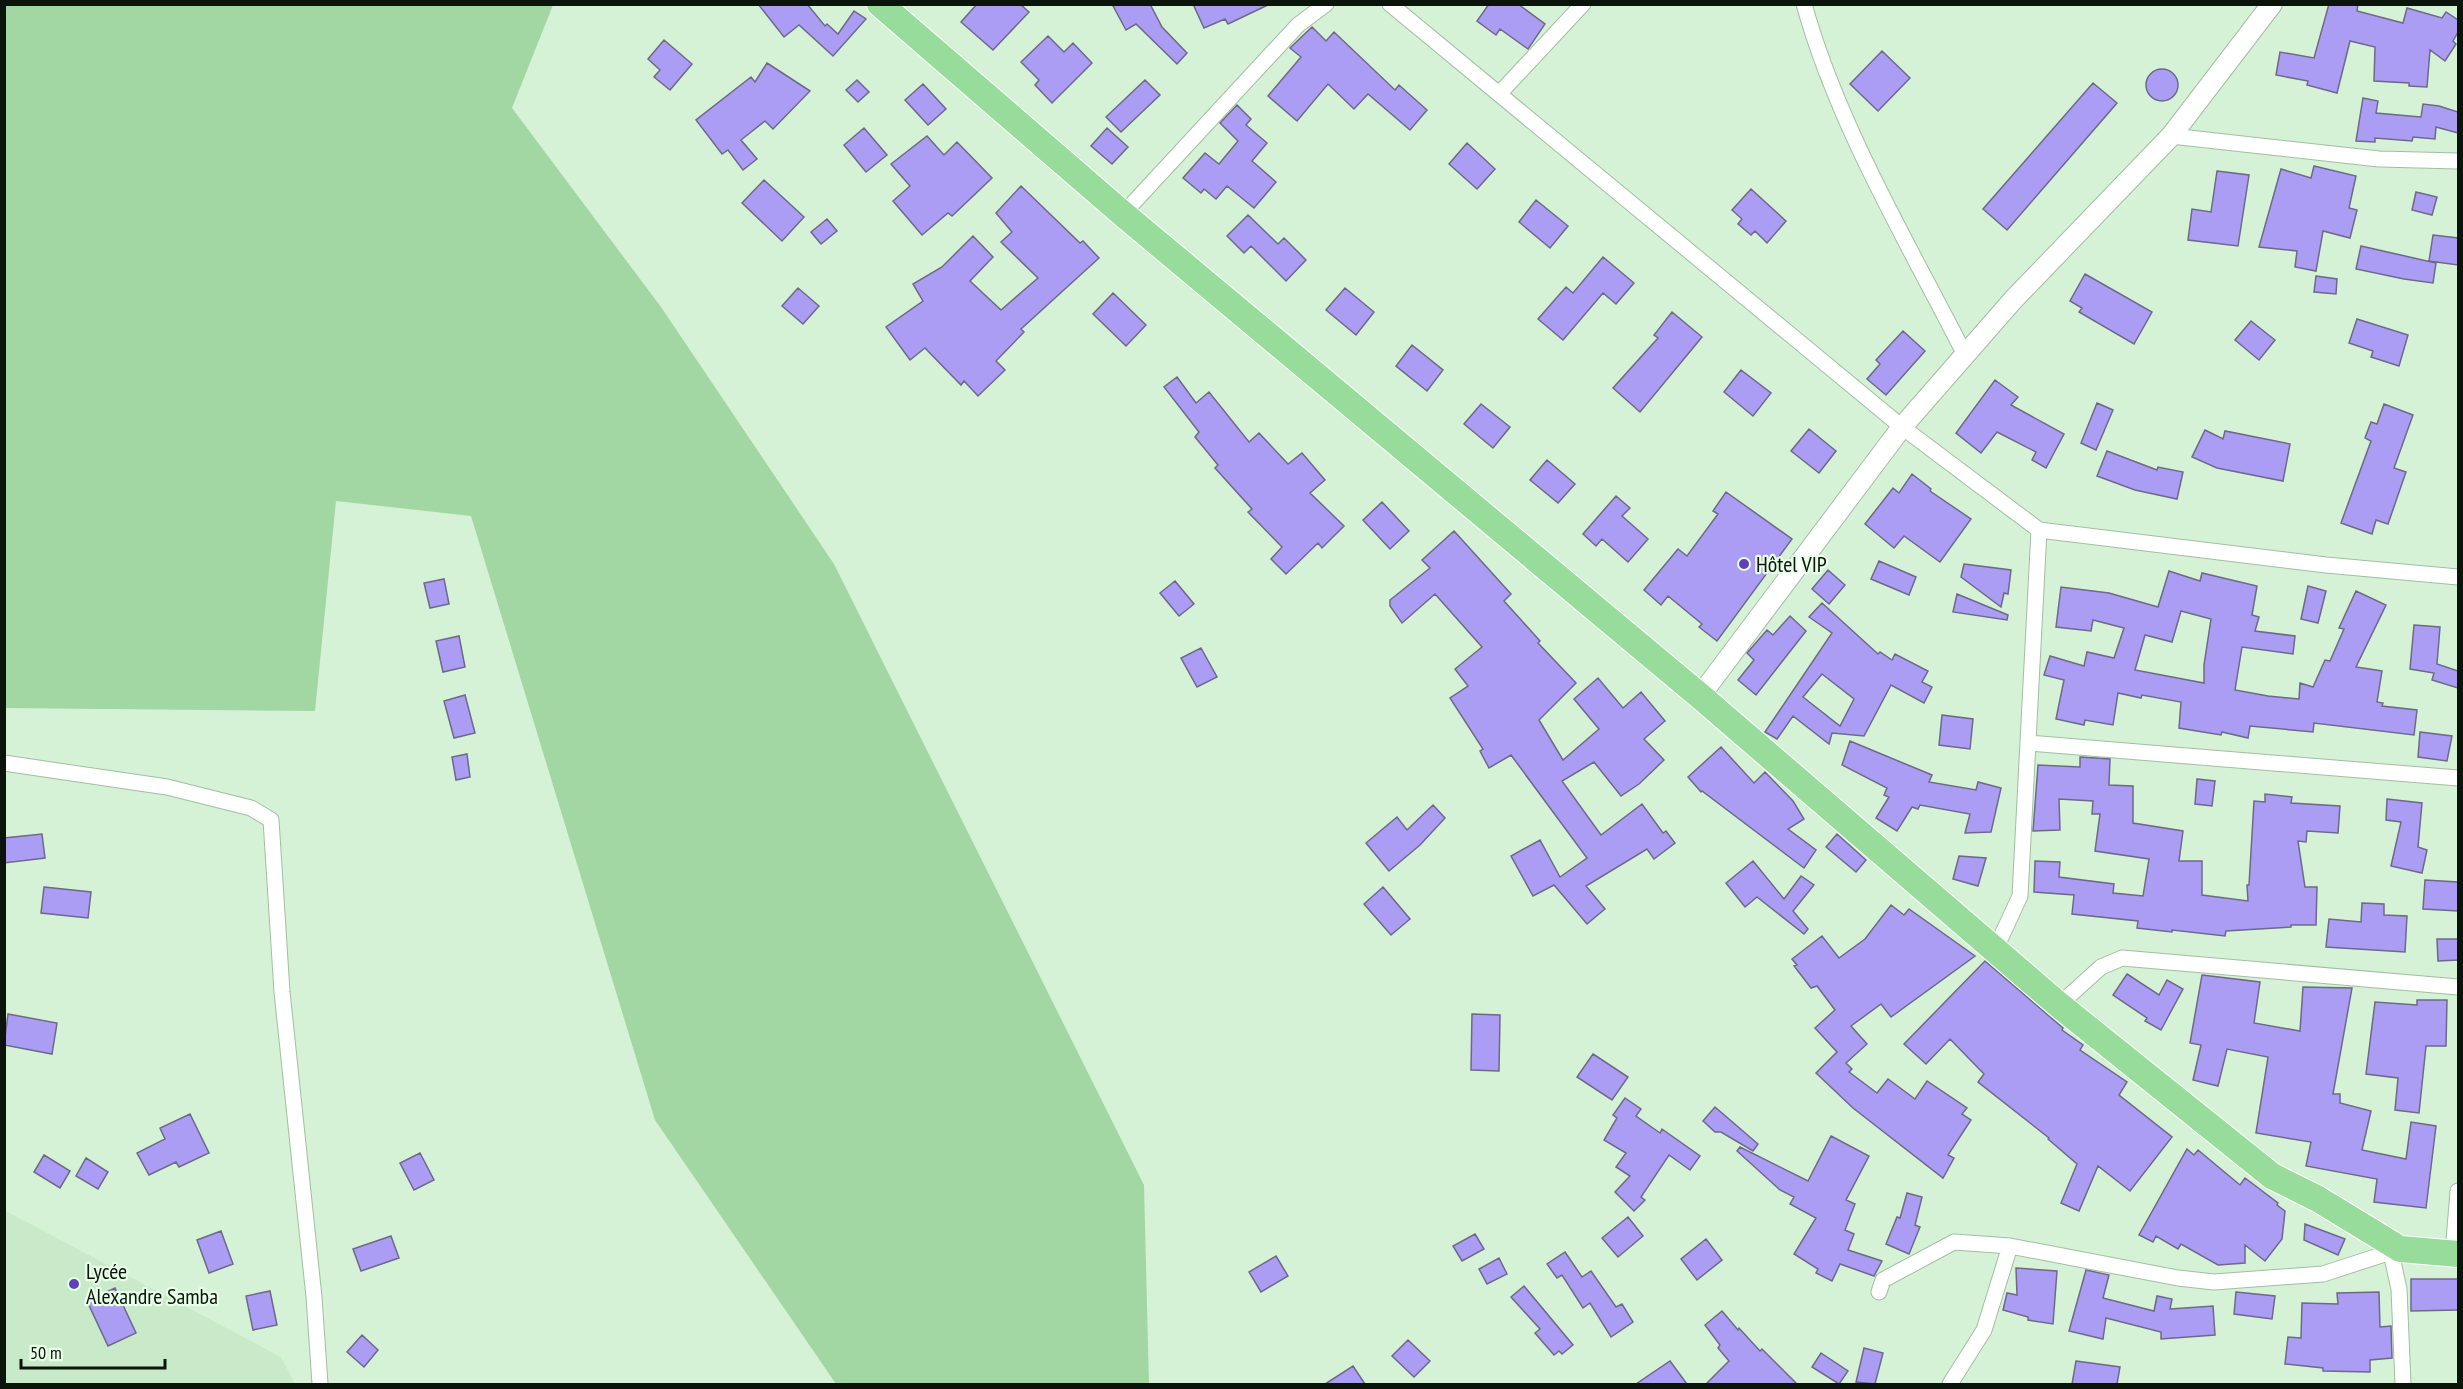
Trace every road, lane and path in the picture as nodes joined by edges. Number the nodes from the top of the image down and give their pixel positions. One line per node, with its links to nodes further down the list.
1 (879, 4): 10 (highway)
2 (1326, 4): 10 (street)
3 (1390, 4): 7 (street)
4 (1583, 4): 7 (street)
5 (1804, 4): 11 (street)
6 (2272, 4): 8 (street)
7 (1498, 94): 12 (street)
8 (2171, 136): 9 (street); 11 (street)
9 (2458, 161)
10 (1123, 214): 15 (highway)
11 (1965, 355): 12 (street)
12 (1902, 427): 13 (street); 15 (street)
13 (2039, 530): 14 (street); 16 (street)
14 (2458, 577)
15 (1700, 696): 19 (highway)
16 (2028, 743): 18 (street); 19 (street)
17 (4, 763): 27 (street)
18 (2458, 778)
19 (1995, 950): 21 (highway)
20 (2458, 987): 21 (street)
21 (2059, 1005): 24 (highway)
22 (2458, 1191): 25 (street)
23 (2010, 1246): 24 (street); 26 (street); 28 (street)
24 (2396, 1251): 25 (highway); 29 (street)
25 (2456, 1253)
26 (1879, 1292)
27 (320, 1384)
28 (1950, 1384)
29 (2403, 1384)

